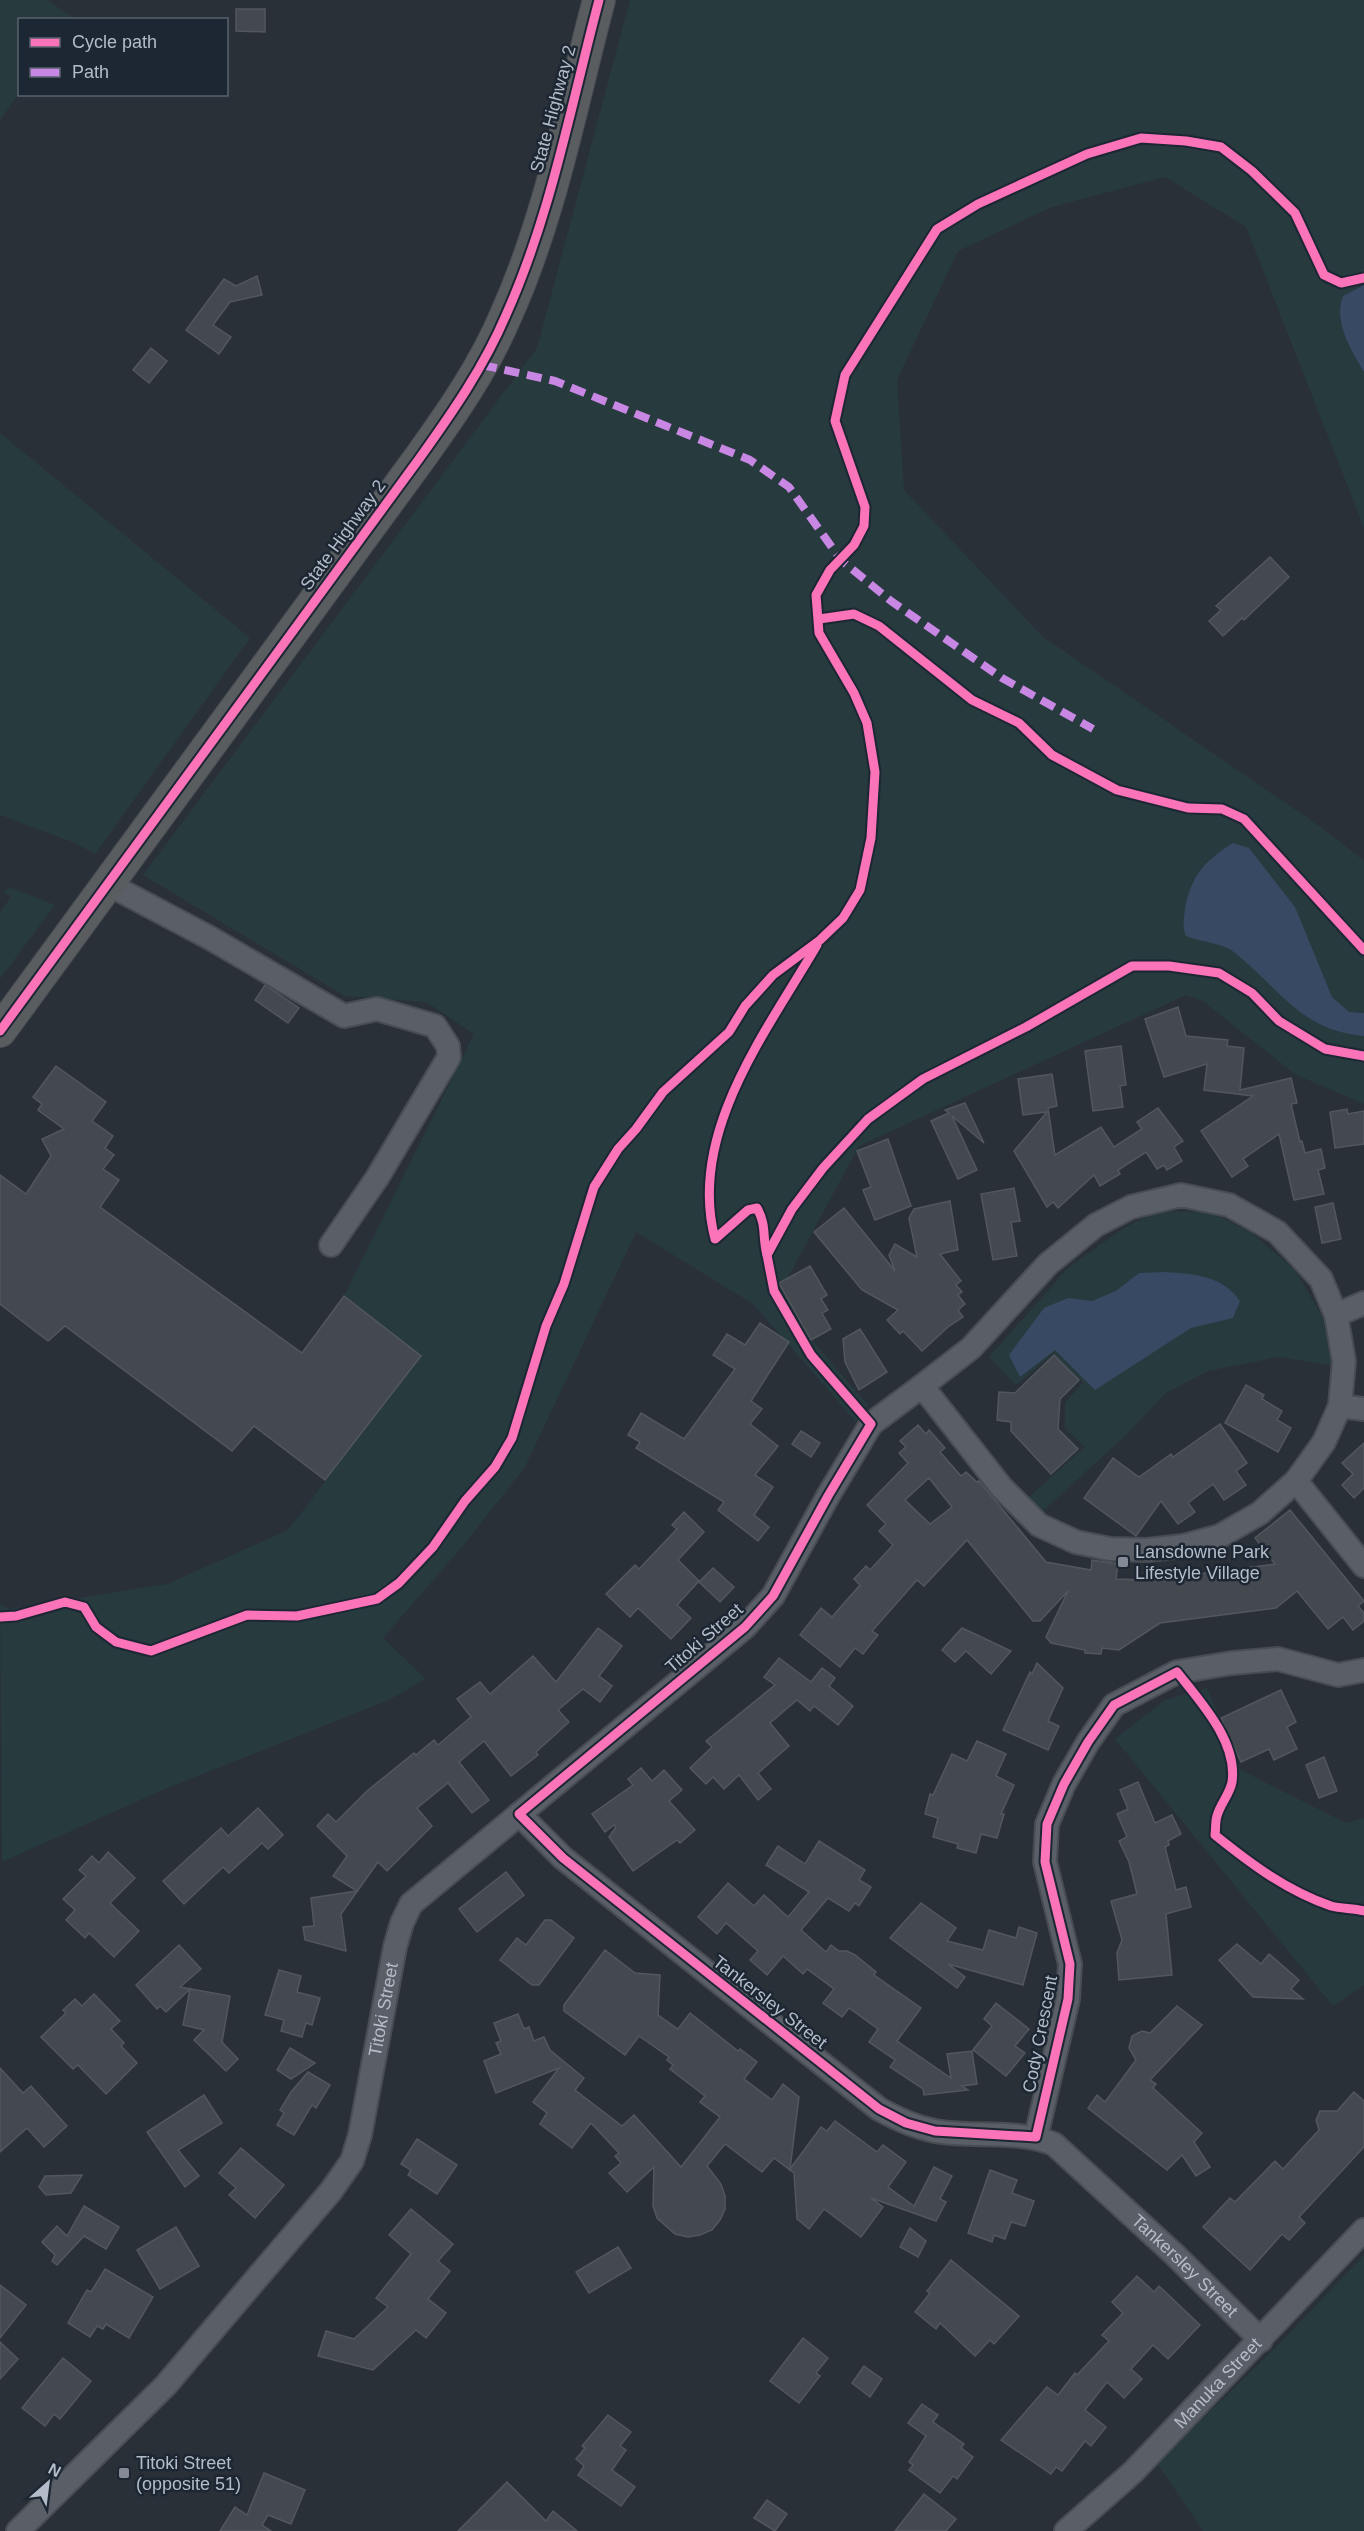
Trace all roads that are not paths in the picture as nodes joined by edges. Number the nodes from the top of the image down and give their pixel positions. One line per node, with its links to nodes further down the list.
1 (599, 0): 2 (highway, State Highway 2)
2 (108, 884): 3 (highway, State Highway 2); 4 (street)
3 (0, 1031)
4 (331, 1245)
5 (1364, 1303): 6 (street)
6 (1336, 1315): 7 (street, Titoki Street); 8 (street, Titoki Street)
7 (922, 1386): 10 (street, Titoki Street); 13 (street, Titoki Street)
8 (1340, 1406): 9 (street); 10 (street, Titoki Street)
9 (1364, 1409)
10 (1296, 1481): 11 (street)
11 (1364, 1566)
12 (1364, 1670): 14 (street, Cody Crescent)
13 (519, 1814): 14 (street, Tankersley Street); 17 (street, Titoki Street)
14 (1036, 2137): 16 (street, Tankersley Street)
15 (1364, 2230): 16 (street, Manuka Street)
16 (1261, 2340): 18 (street, Manuka Street)
17 (18, 2531)
18 (1066, 2531)

